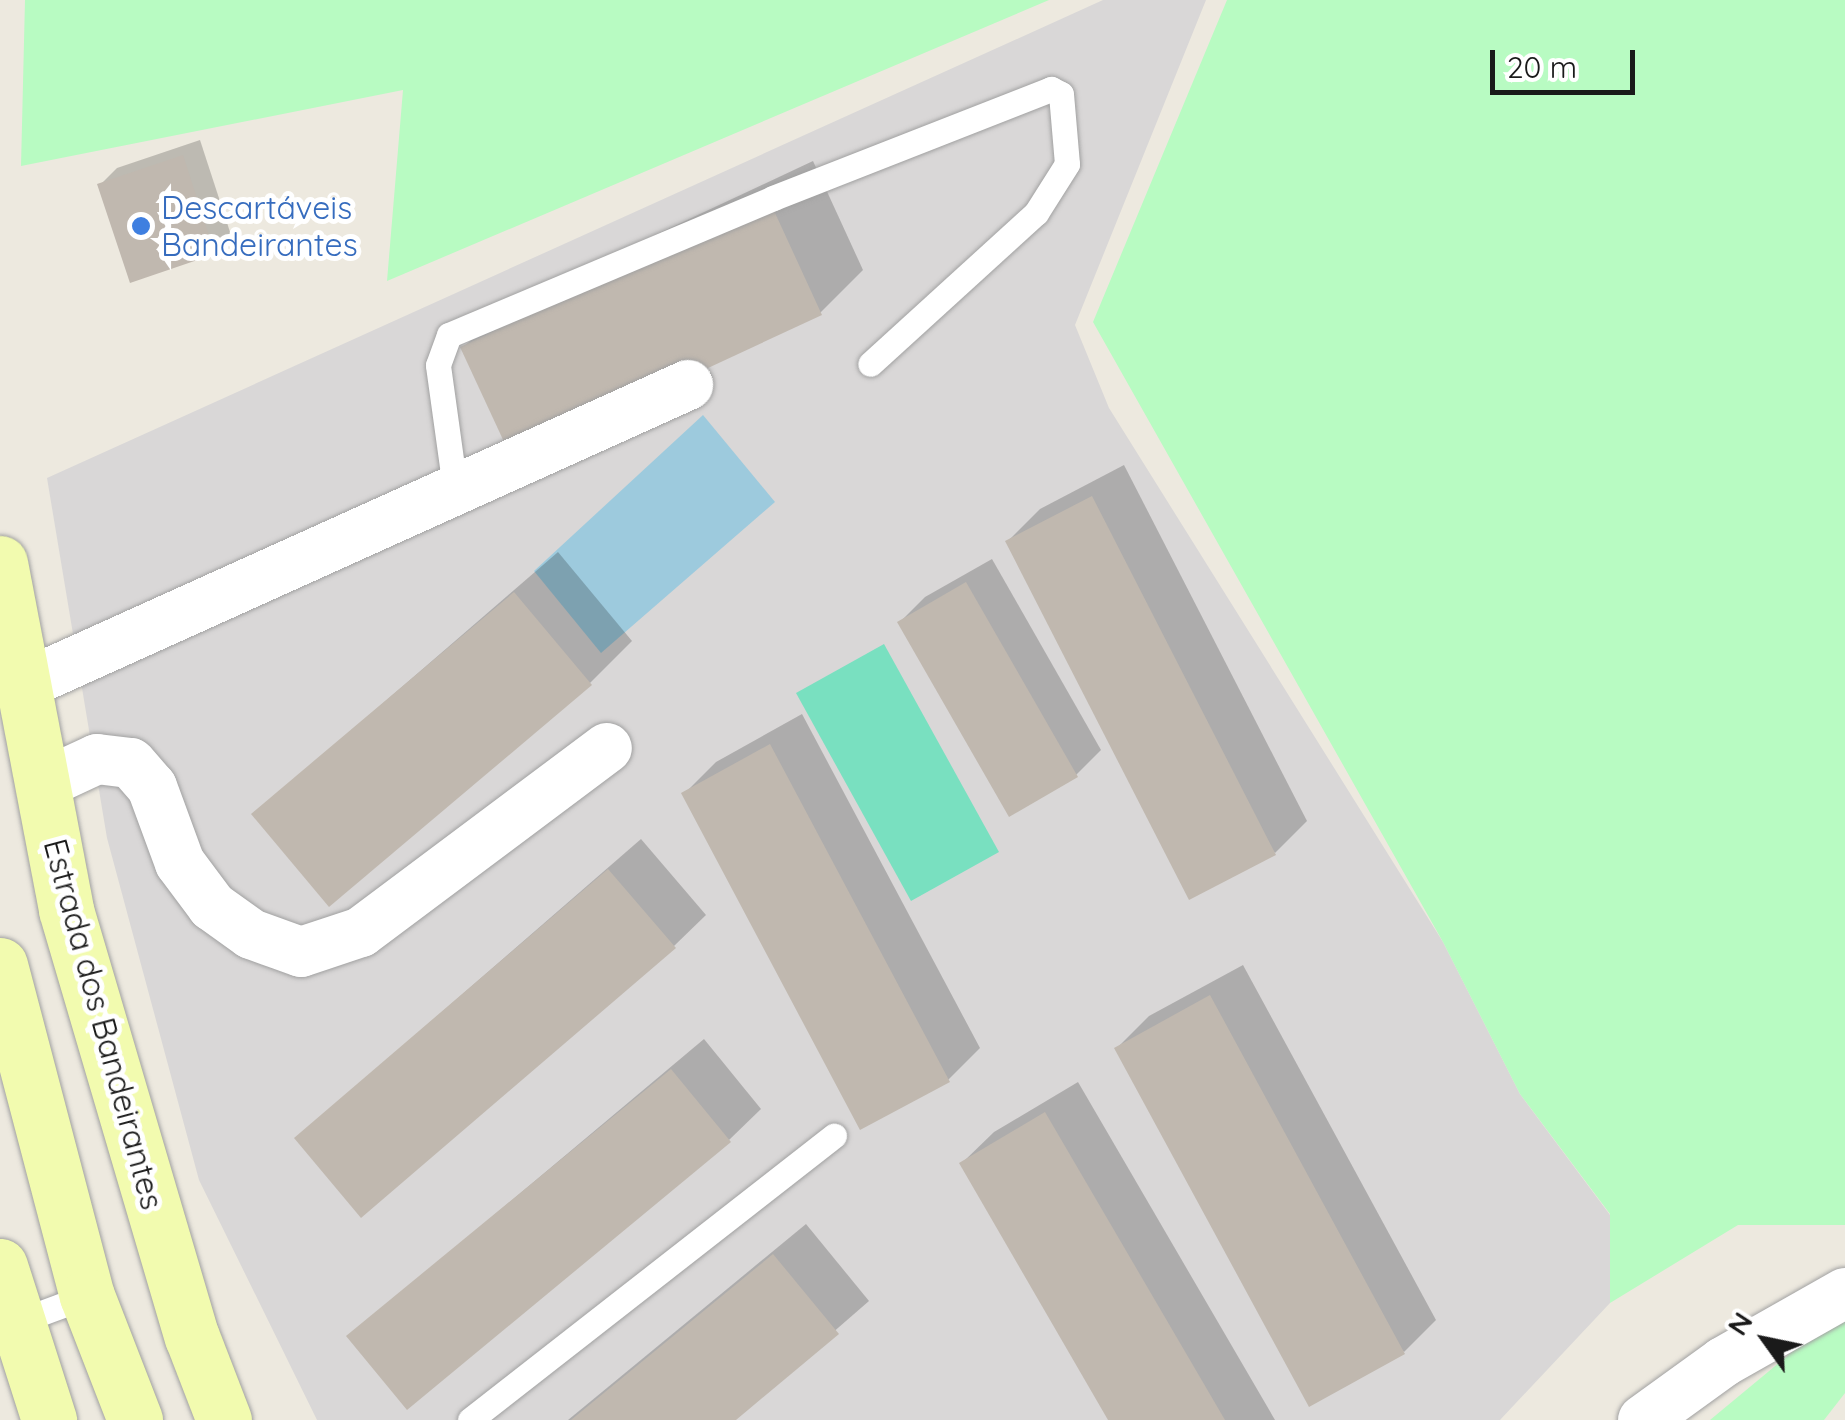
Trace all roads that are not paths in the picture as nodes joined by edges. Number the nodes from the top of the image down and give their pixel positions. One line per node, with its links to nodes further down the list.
1 (870, 364): 3 (lane)
2 (688, 385): 3 (street)
3 (456, 488): 5 (street)
4 (0, 562): 5 (main road, Estrada dos Bandeirantes)
5 (22, 686): 7 (main road, Estrada dos Bandeirantes)
6 (607, 748): 7 (street)
7 (41, 785): 16 (main road, Estrada dos Bandeirantes)
8 (0, 964): 12 (main road)
9 (834, 1136): 17 (lane)
10 (0, 1266): 13 (main road)
11 (1845, 1293): 18 (street)
12 (87, 1296): 13 (lane); 15 (main road)
13 (17, 1322): 14 (main road)
14 (49, 1420)
15 (135, 1420)
16 (224, 1420)
17 (470, 1420)
18 (1643, 1420)

